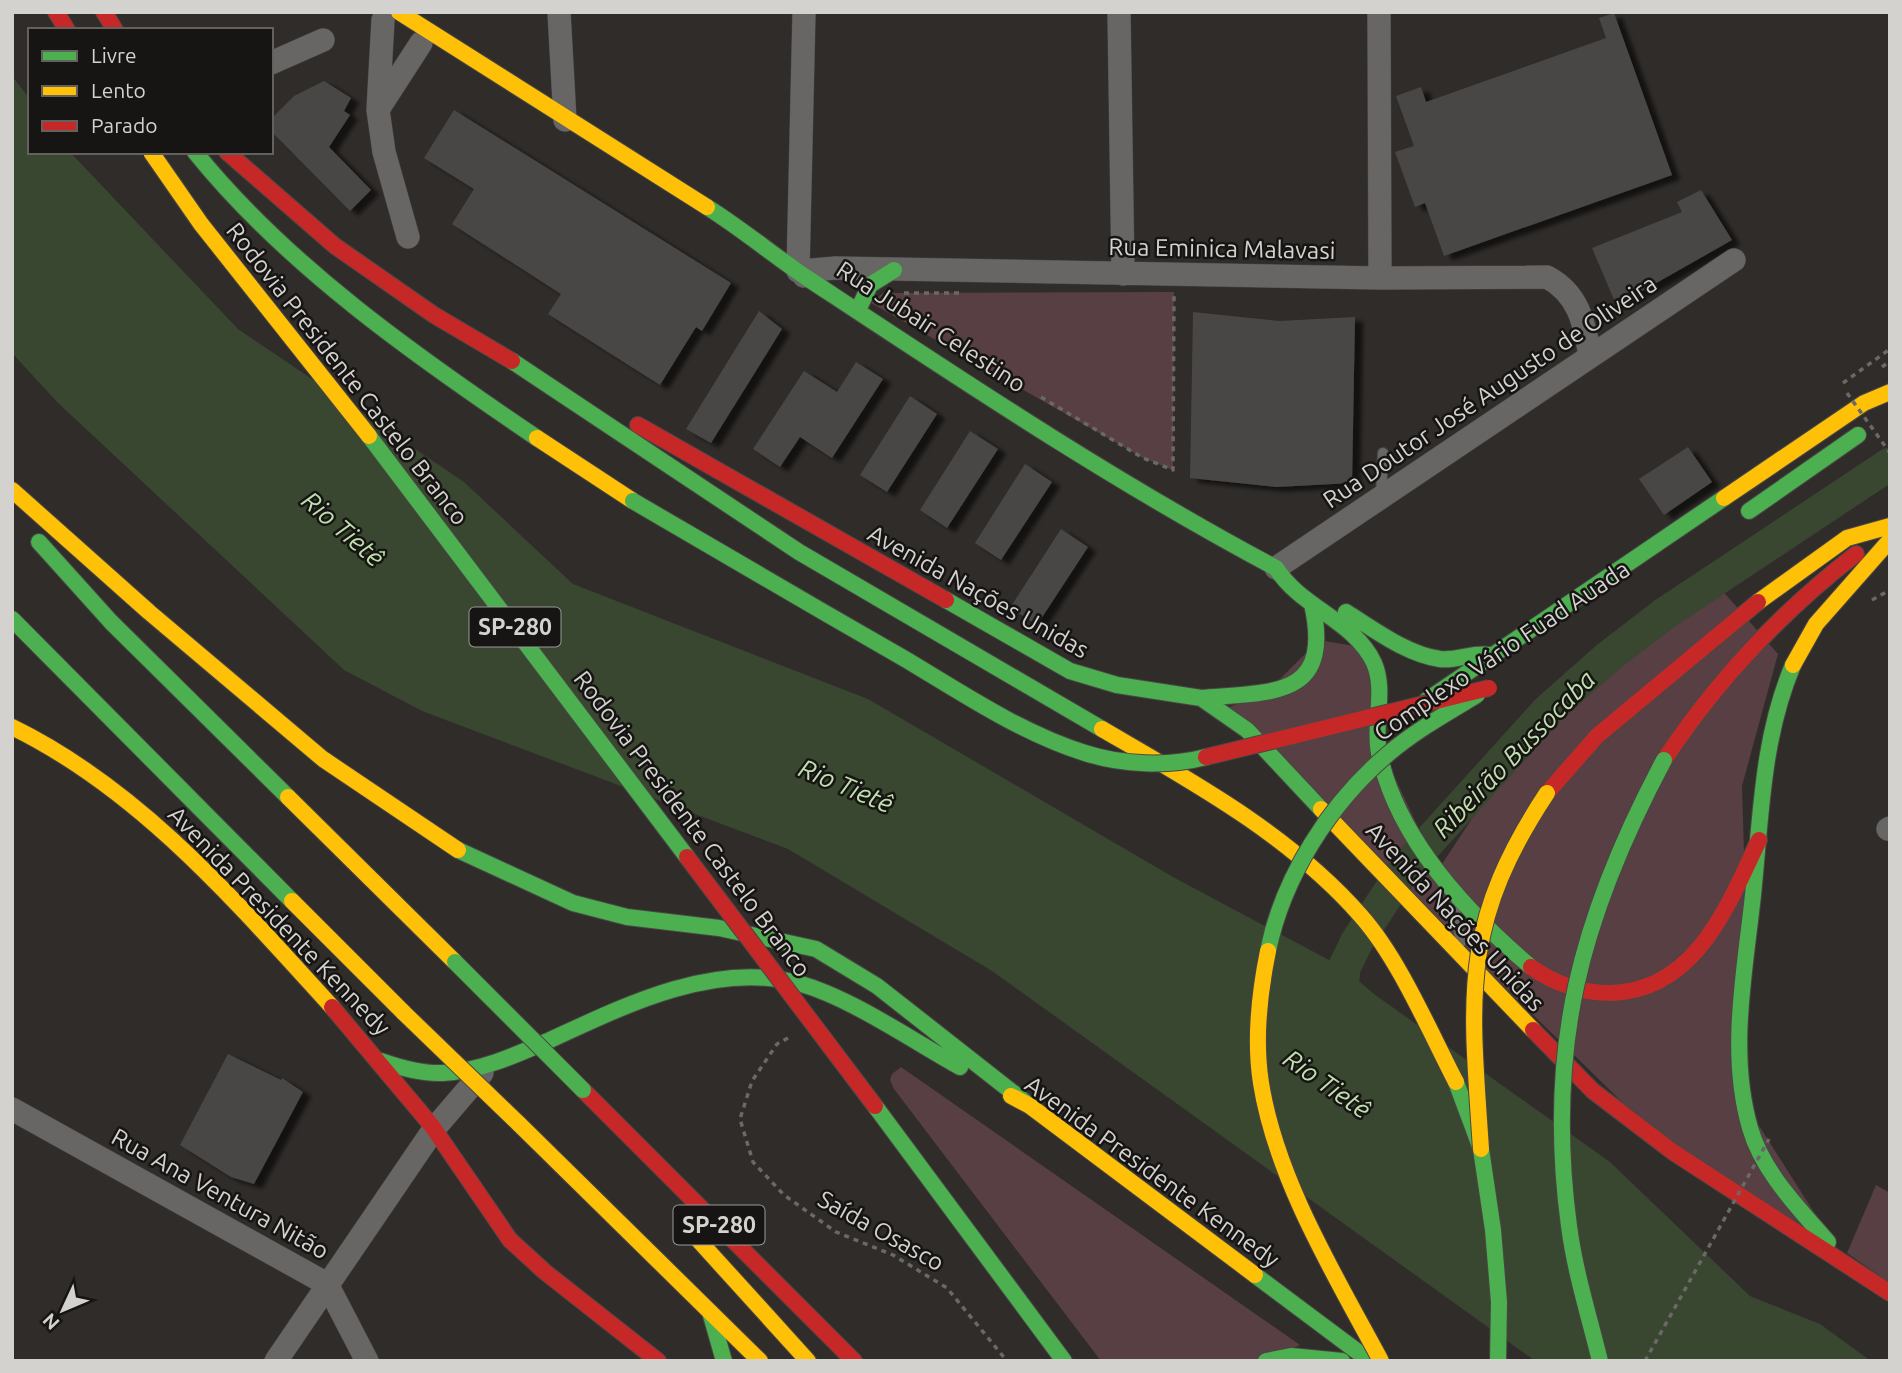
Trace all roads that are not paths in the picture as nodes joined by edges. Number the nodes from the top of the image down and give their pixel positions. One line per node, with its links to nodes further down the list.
1 (56, 12): 8 (main road)
2 (104, 12): 9 (main road)
3 (559, 12): 14 (street)
4 (804, 12): 20 (street)
5 (1119, 12): 21 (street)
6 (1379, 12): 22 (street)
7 (388, 15): 11 (main road, Rua Jubair Celestino); 13 (street); 14 (main road, Rua Jubair Celestino)
8 (66, 28)
9 (114, 28)
10 (324, 40): 12 (street)
11 (421, 43): 13 (street); 14 (main road, Rua Jubair Celestino)
12 (273, 62)
13 (377, 110): 18 (street)
14 (565, 120): 20 (main road, Rua Jubair Celestino)
15 (152, 154): 55 (main road, Rodovia Presidente Castelo Branco / SP-280, bridge)
16 (197, 154): 72 (main road, Complexo Vário Fuad Auada, bridge)
17 (229, 154): 26 (main road, Avenida Nações Unidas)
18 (408, 237)
19 (1734, 260): 25 (street, Rua Doutor José Augusto de Oliveira)
20 (801, 273): 23 (street, Rua Eminica Malavasi); 24 (main road, Rua Jubair Celestino)
21 (1123, 274): 22 (street, Rua Eminica Malavasi); 23 (street, Rua Eminica Malavasi)
22 (1380, 278): 25 (street, Rua Eminica Malavasi)
23 (896, 281): 24 (main road)
24 (858, 310): 36 (main road, Rua Jubair Celestino)
25 (1590, 355): 31 (street, Rua Doutor José Augusto de Oliveira)
26 (538, 377): 40 (main road, Avenida Nações Unidas); 52 (main road, bridge)
27 (1890, 392): 39 (main road)
28 (1868, 428): 33 (main road)
29 (1382, 453): 31 (lane)
30 (12, 490): 48 (main road)
31 (1381, 498): 36 (street, Rua Doutor José Augusto de Oliveira)
32 (18, 518): 51 (main road, SP-280, bridge)
33 (1736, 520)
34 (1890, 529): 52 (main road, bridge); 74 (main road, bridge)
35 (1890, 540): 43 (main road)
36 (1276, 568): 37 (main road); 39 (main road, Rua Jubair Celestino)
37 (1312, 604): 40 (main road); 42 (main road)
38 (12, 619): 60 (main road, bridge)
39 (1494, 656): 42 (main road)
40 (1201, 698): 45 (main road, Avenida Nações Unidas)
41 (12, 727): 46 (main road, Avenida Presidente Kennedy)
42 (1376, 737): 44 (main road)
43 (1759, 840): 44 (main road); 56 (main road)
44 (1444, 876): 45 (lane)
45 (1464, 962): 56 (main road, Avenida Nações Unidas)
46 (381, 1061): 47 (main road, Avenida Presidente Kennedy); 50 (main road)
47 (490, 1064): 48 (main road, Avenida Presidente Kennedy); 50 (street)
48 (1030, 1106): 71 (main road, Avenida Presidente Kennedy)
49 (12, 1109): 57 (street, Rua Ana Ventura Nitão)
50 (434, 1129): 57 (street); 64 (main road)
51 (627, 1133): 53 (main road); 61 (main road, SP-280)
52 (1481, 1149): 73 (main road)
53 (652, 1182)
54 (685, 1225): 67 (main road)
55 (992, 1262): 59 (main road); 68 (main road, Rodovia Presidente Castelo Branco / SP-280)
56 (1850, 1269): 58 (main road, Avenida Nações Unidas)
57 (327, 1284): 62 (street); 63 (street, Rua Ana Ventura Nitão)
58 (1890, 1293)
59 (999, 1304)
60 (710, 1312): 65 (main road); 66 (main road)
61 (854, 1355)
62 (276, 1361)
63 (367, 1361)
64 (658, 1361)
65 (724, 1361)
66 (760, 1361)
67 (808, 1361)
68 (1064, 1361)
69 (1266, 1361): 70 (main road)
70 (1342, 1361)
71 (1370, 1361)
72 (1381, 1361)
73 (1498, 1361)
74 (1600, 1361)

